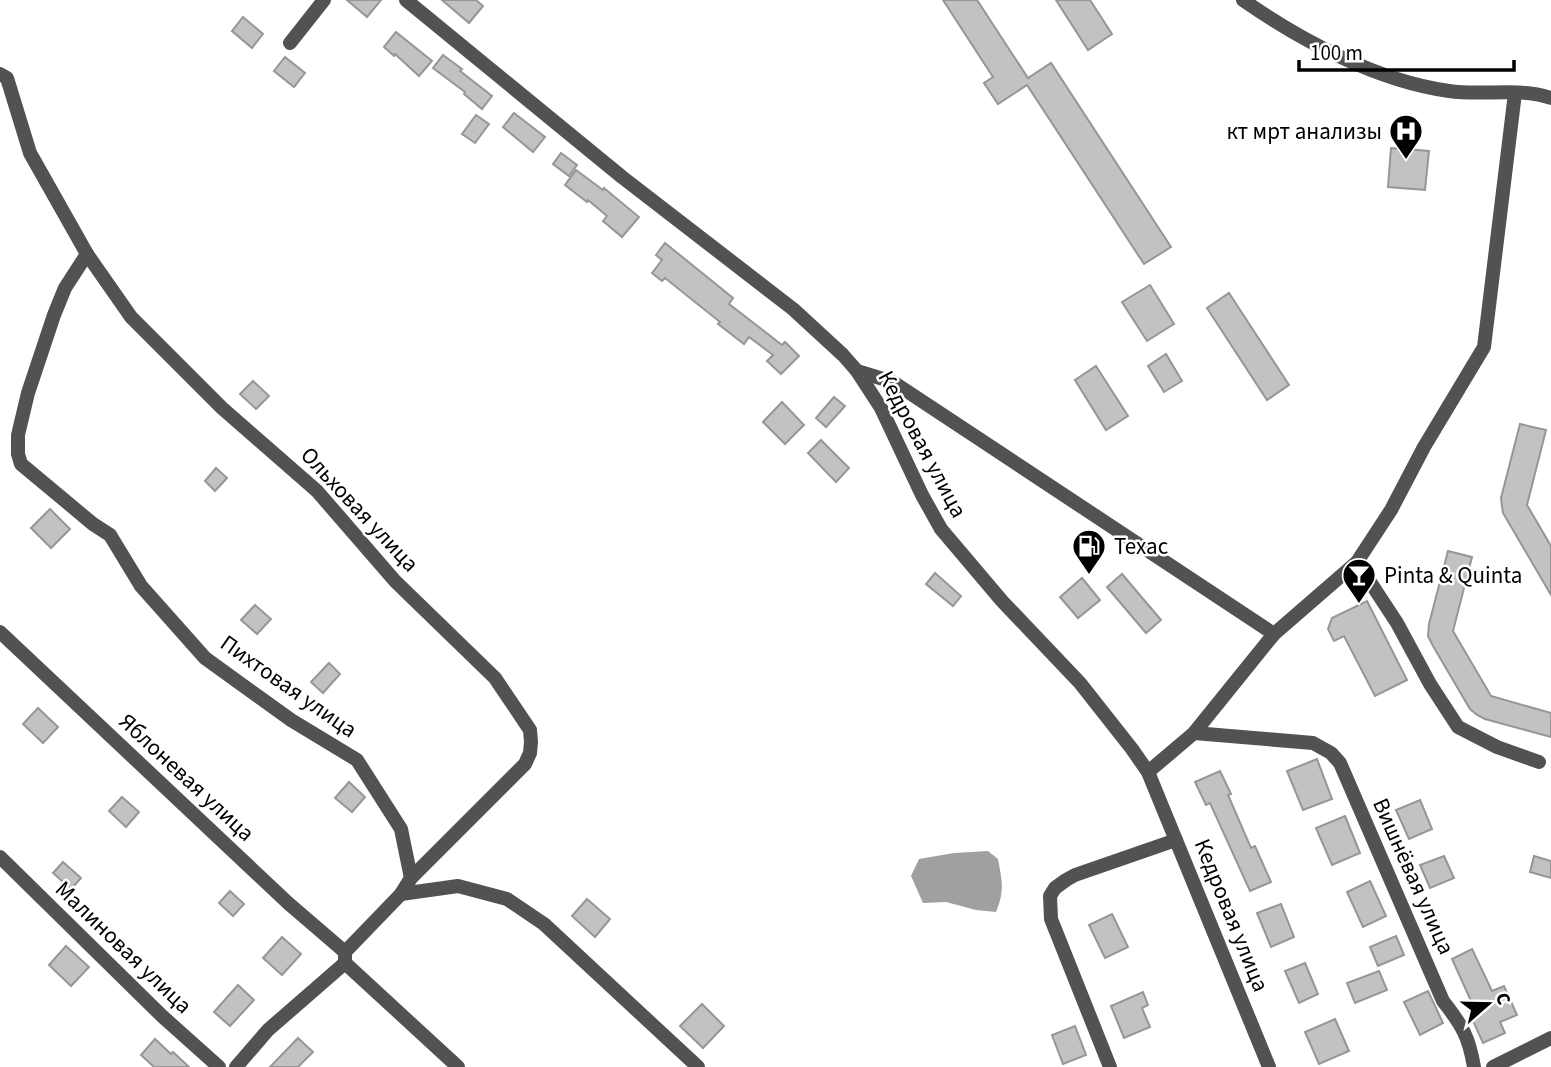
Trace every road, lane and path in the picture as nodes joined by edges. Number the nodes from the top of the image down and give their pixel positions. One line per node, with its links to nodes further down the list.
1 (324, 0): 4 (street)
2 (406, 0): 9 (street, Кедровая улица)
3 (1243, 0): 6 (street)
4 (290, 43)
5 (0, 74): 8 (street, Ольховая улица)
6 (1515, 93): 7 (street); 10 (street)
7 (1551, 98)
8 (87, 254): 18 (street, Пихтовая улица); 18 (street, Ольховая улица)
9 (858, 371): 12 (street); 15 (street, Кедровая улица)
10 (1357, 562): 12 (street); 14 (street)
11 (0, 632): 20 (street, Яблоневая улица)
12 (1274, 634): 13 (street)
13 (1194, 733): 15 (street); 28 (street, Вишнёвая улица)
14 (1539, 762)
15 (1148, 772): 16 (street, Кедровая улица)
16 (1177, 840): 26 (street); 27 (street, Кедровая улица)
17 (0, 857): 22 (street, Малиновая улица)
18 (411, 878): 19 (street)
19 (401, 894): 20 (street); 25 (street)
20 (345, 957): 23 (street); 24 (street, Яблоневая улица)
21 (1551, 1038): 29 (street)
22 (219, 1067)
23 (236, 1067)
24 (458, 1067)
25 (698, 1067)
26 (1110, 1067)
27 (1269, 1067)
28 (1474, 1067)
29 (1493, 1067)

